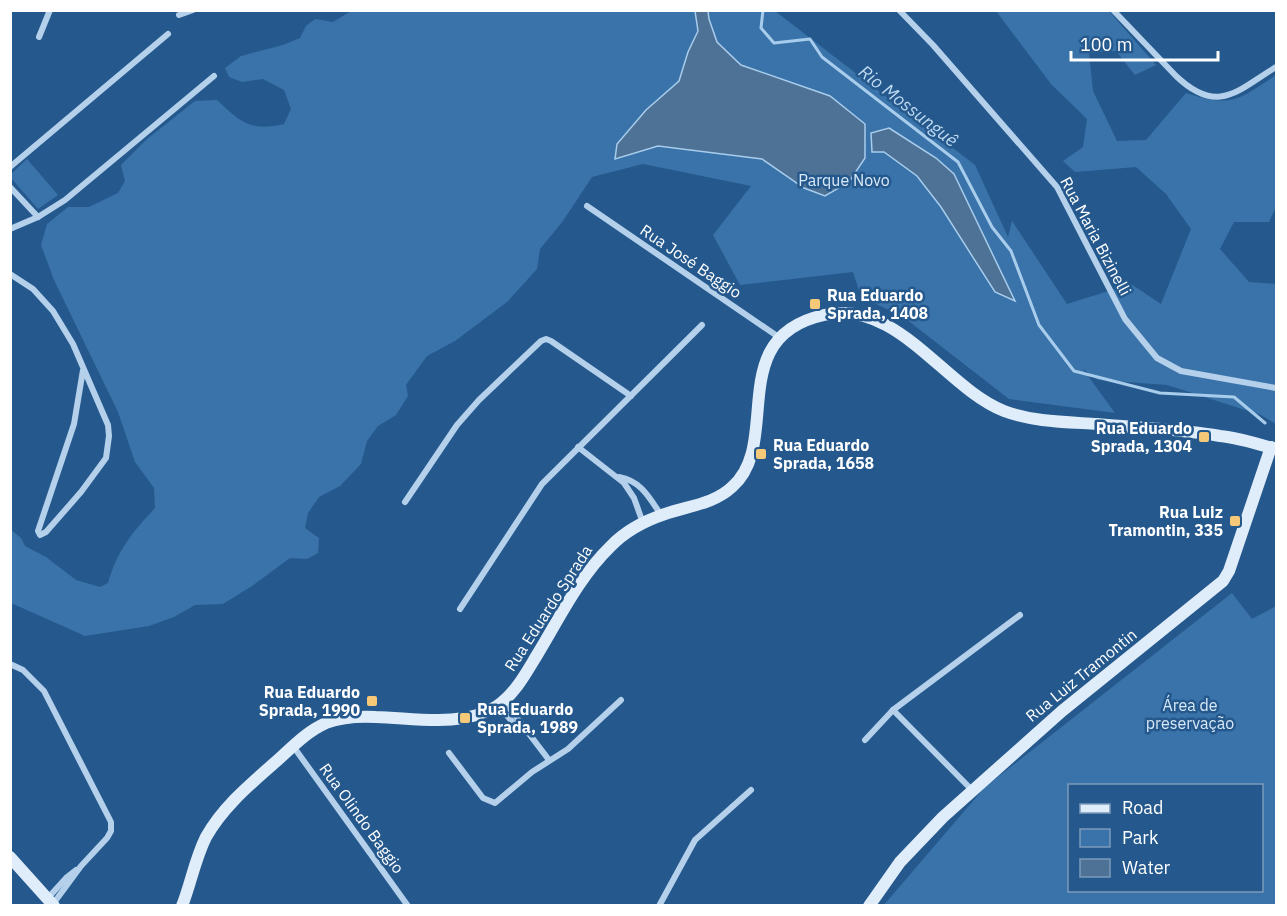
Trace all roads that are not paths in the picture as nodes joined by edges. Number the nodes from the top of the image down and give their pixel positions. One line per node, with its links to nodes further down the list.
1 (50, 10): 7 (street)
2 (193, 10): 5 (street)
3 (899, 10): 19 (street, Rua Maria Bizinelli)
4 (1113, 10): 8 (street)
5 (179, 15)
6 (168, 34): 10 (street)
7 (39, 37)
8 (1276, 67)
9 (214, 76): 13 (street)
10 (10, 167)
11 (10, 187): 13 (street)
12 (587, 206): 17 (street, Rua José Baggio)
13 (38, 218): 14 (street)
14 (10, 229)
15 (10, 274): 18 (street)
16 (702, 325): 20 (street)
17 (780, 338): 22 (main road, Rua Eduardo Sprada); 25 (main road, Rua Eduardo Sprada)
18 (83, 370): 18 (street)
19 (1276, 388)
20 (630, 396): 21 (street); 24 (street)
21 (578, 447): 23 (street); 27 (street)
22 (1274, 448): 38 (main road, Rua Luiz Tramontin)
23 (619, 477): 25 (street); 26 (street)
24 (405, 502)
25 (661, 515): 26 (main road, Rua Eduardo Sprada)
26 (643, 523): 31 (main road, Rua Eduardo Sprada)
27 (460, 609)
28 (1020, 615): 32 (street)
29 (10, 664): 40 (street)
30 (621, 700): 36 (street)
31 (501, 703): 34 (main road, Rua Eduardo Sprada); 36 (street)
32 (893, 710): 33 (street); 38 (street)
33 (865, 740)
34 (294, 746): 41 (main road, Rua Eduardo Sprada); 42 (street, Rua Olindo Baggio)
35 (449, 753): 36 (street)
36 (549, 760)
37 (751, 790): 43 (street)
38 (972, 790): 44 (main road, Rua Luiz Tramontin)
39 (10, 857): 40 (main road)
40 (51, 903)
41 (182, 906)
42 (408, 906)
43 (659, 906)
44 (869, 906)

